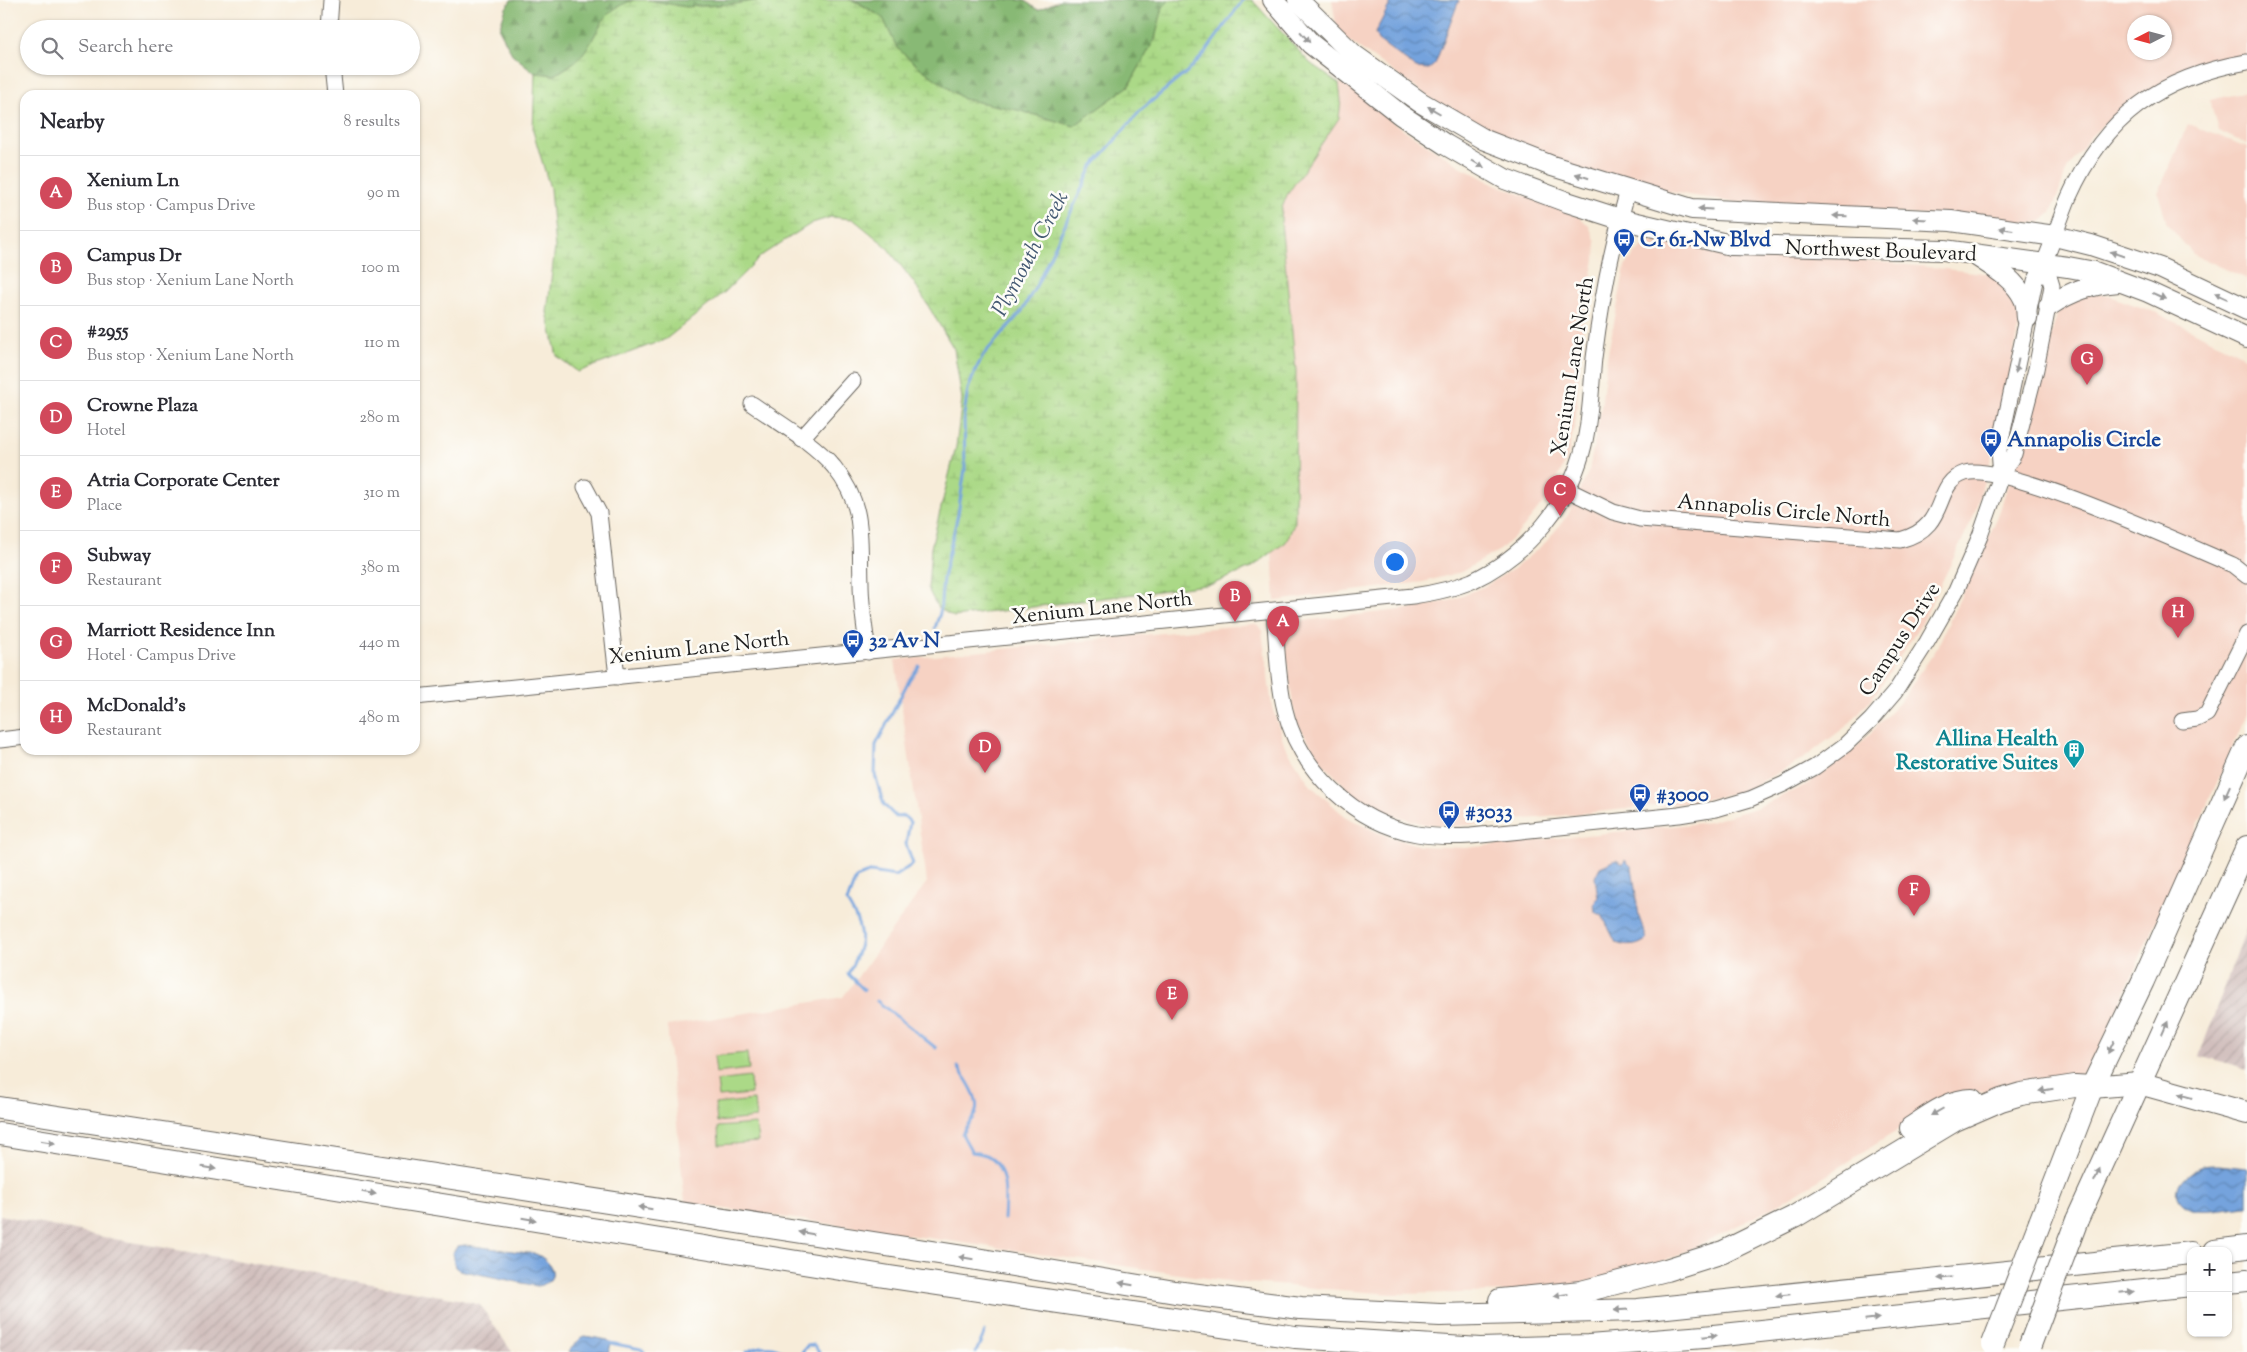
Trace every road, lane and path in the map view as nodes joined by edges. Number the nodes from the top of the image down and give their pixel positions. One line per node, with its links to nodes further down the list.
1 (331, 0): 4 (street)
2 (1273, 0): 9 (main road, Northwest Boulevard, one-way to 9)
3 (1298, 0): 8 (main road, Northwest Boulevard, one-way to 3)
4 (330, 20)
5 (2247, 62): 10 (street, Campus Drive)
6 (333, 75): 7 (street)
7 (334, 90)
8 (1628, 190): 9 (street, Xenium Lane North); 10 (main road, Northwest Boulevard, one-way to 8)
9 (1620, 219): 11 (main road, Northwest Boulevard); 23 (street, Xenium Lane North)
10 (2055, 236): 12 (street, Campus Drive); 15 (main road, Northwest Boulevard, one-way to 10)
11 (1974, 253): 12 (main road, Northwest Boulevard); 16 (main road)
12 (2045, 263): 13 (main road, Northwest Boulevard); 14 (street, Campus Drive); 16 (street, Campus Drive)
13 (2123, 282): 14 (main road); 17 (main road, Northwest Boulevard, one-way to 17)
14 (2049, 306): 21 (street, Campus Drive)
15 (2247, 309)
16 (2027, 318): 21 (street, Campus Drive, one-way to 21)
17 (2247, 338)
18 (853, 381): 20 (street)
19 (752, 404): 20 (street)
20 (801, 439): 27 (street)
21 (2001, 476): 23 (street, Annapolis Circle North); 24 (street, Annapolis Circle North); 25 (street, Campus Drive)
22 (585, 487): 28 (street)
23 (1568, 490): 25 (street, Xenium Lane North)
24 (2247, 576)
25 (1274, 611): 27 (street, Xenium Lane North)
26 (2247, 634): 30 (street)
27 (868, 652): 28 (street, Xenium Lane North)
28 (617, 677): 29 (street, Xenium Lane North)
29 (420, 697)
30 (2182, 720)
31 (20, 738): 32 (street)
32 (0, 740)
33 (2247, 747): 36 (highway, one-way to 36)
34 (2247, 846): 35 (highway, one-way to 34)
35 (2139, 1084): 36 (highway); 38 (highway, one-way to 35); 49 (highway, one-way to 35, bridge)
36 (2092, 1087): 46 (highway, one-way to 46); 48 (highway, bridge)
37 (0, 1108): 46 (highway, one-way to 37)
38 (2247, 1113)
39 (0, 1134): 47 (highway, one-way to 47)
40 (2247, 1247): 41 (highway)
41 (2232, 1249)
42 (2187, 1253): 46 (highway, one-way to 46)
43 (2247, 1280): 44 (highway)
44 (2232, 1282)
45 (2187, 1286): 47 (highway, one-way to 45)
46 (1174, 1292)
47 (1295, 1337): 50 (highway)
48 (1992, 1348)
49 (2029, 1348)
50 (1331, 1352)

